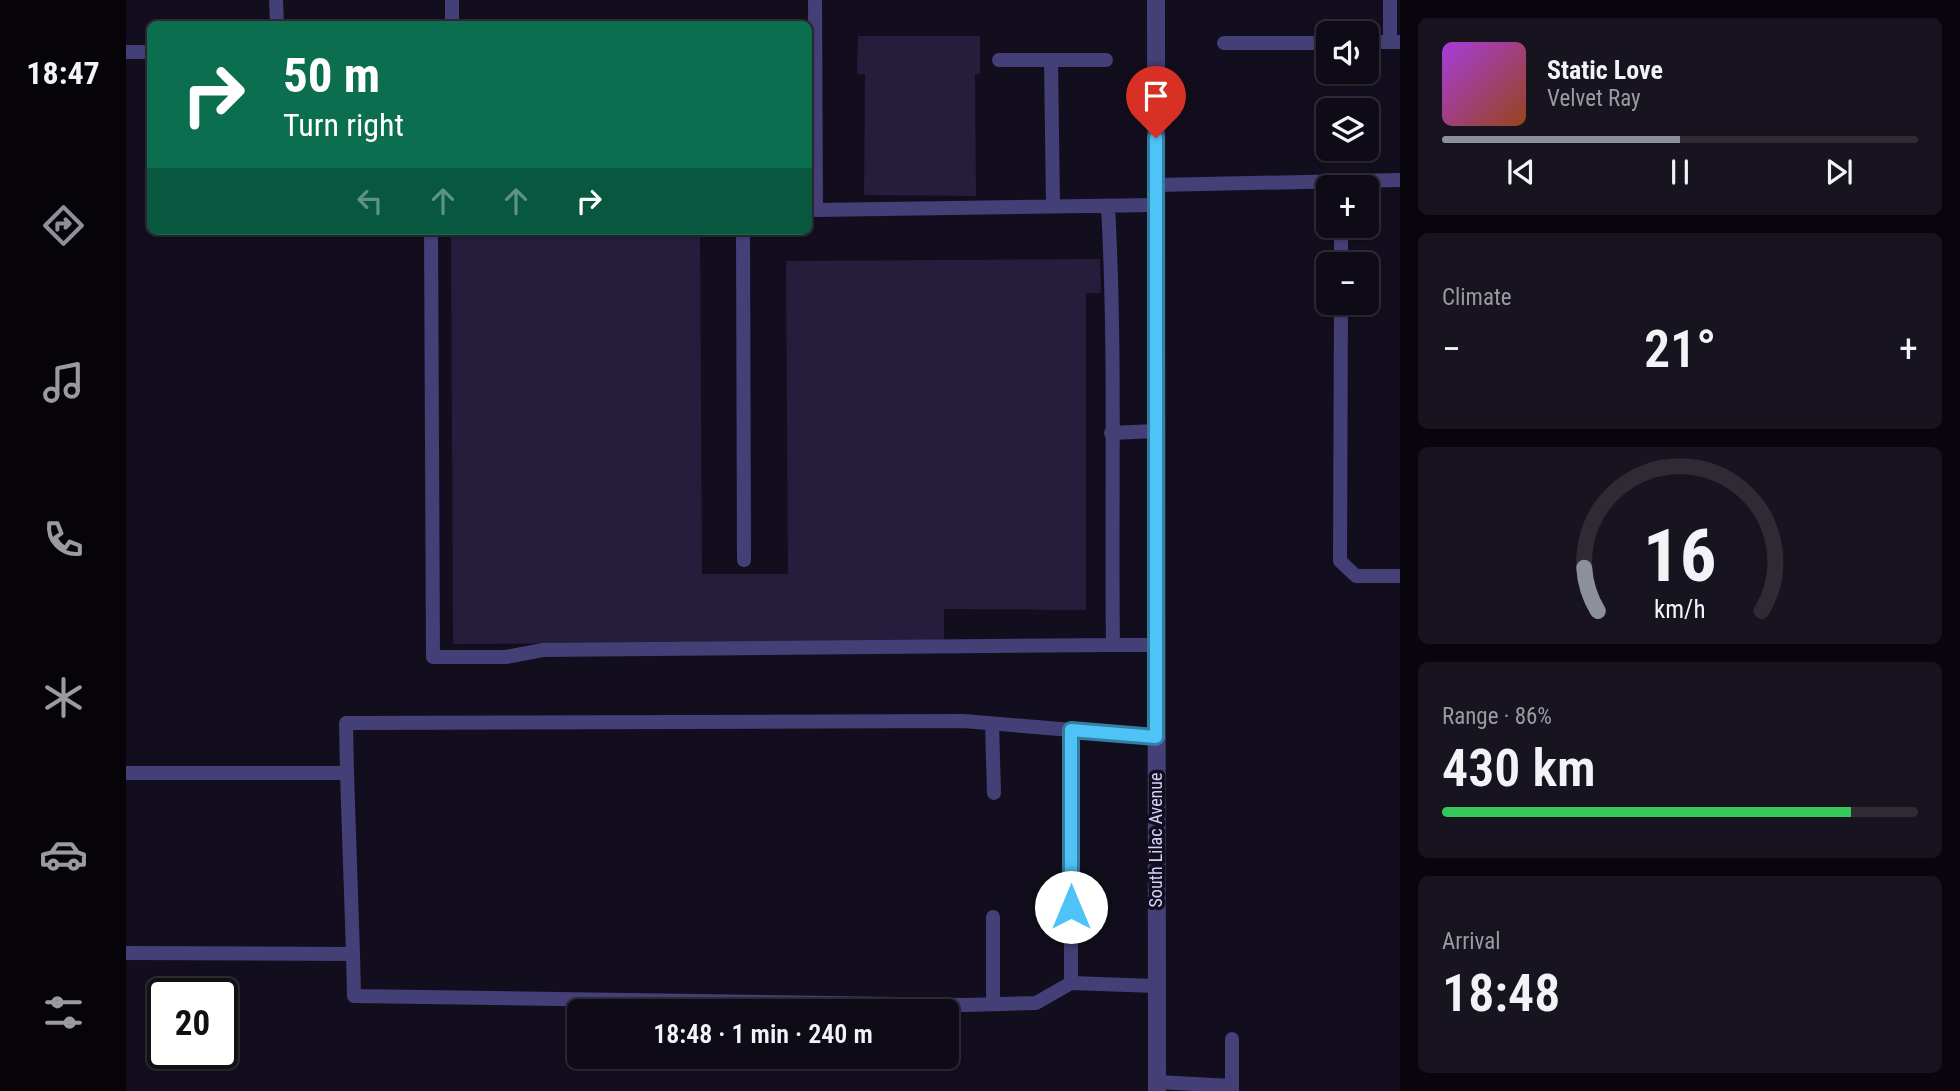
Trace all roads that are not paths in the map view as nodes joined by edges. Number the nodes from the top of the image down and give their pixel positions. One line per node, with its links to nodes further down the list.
1 (276, 0): 6 (lane)
2 (452, 0): 7 (lane)
3 (815, 0): 23 (lane)
4 (1156, 0): 19 (street, South Lilac Avenue)
5 (1390, 0): 8 (lane)
6 (277, 21)
7 (452, 21)
8 (1395, 42)
9 (1224, 43): 10 (lane)
10 (1316, 43)
11 (126, 52): 12 (lane)
12 (147, 52)
13 (999, 60): 14 (lane)
14 (1051, 60): 15 (lane); 21 (lane)
15 (1106, 60)
16 (1400, 180): 17 (lane)
17 (1379, 181)
18 (1316, 184): 19 (lane)
19 (1156, 185): 20 (street, South Lilac Avenue)
20 (1156, 205): 22 (lane); 27 (street, South Lilac Avenue)
21 (1053, 206): 22 (lane); 23 (lane)
22 (1108, 206): 28 (lane)
23 (812, 210)
24 (431, 235): 31 (lane)
25 (743, 235): 29 (lane)
26 (1341, 315): 30 (lane)
27 (1156, 431): 28 (lane); 32 (street, South Lilac Avenue)
28 (1111, 433): 31 (lane)
29 (744, 560)
30 (1400, 576)
31 (1113, 645): 32 (lane)
32 (1156, 645): 35 (street, South Lilac Avenue)
33 (992, 724): 34 (lane); 37 (lane); 38 (lane)
34 (1071, 730): 35 (lane); 42 (lane)
35 (1156, 737): 43 (street, South Lilac Avenue)
36 (126, 772): 37 (lane)
37 (347, 773): 41 (lane)
38 (994, 793)
39 (993, 917): 44 (lane)
40 (126, 953): 41 (lane)
41 (353, 954): 44 (lane)
42 (1071, 983): 43 (lane); 44 (lane)
43 (1157, 986): 46 (street, South Lilac Avenue)
44 (993, 1004)
45 (1232, 1039): 47 (lane)
46 (1157, 1087): 47 (lane)
47 (1232, 1088)

